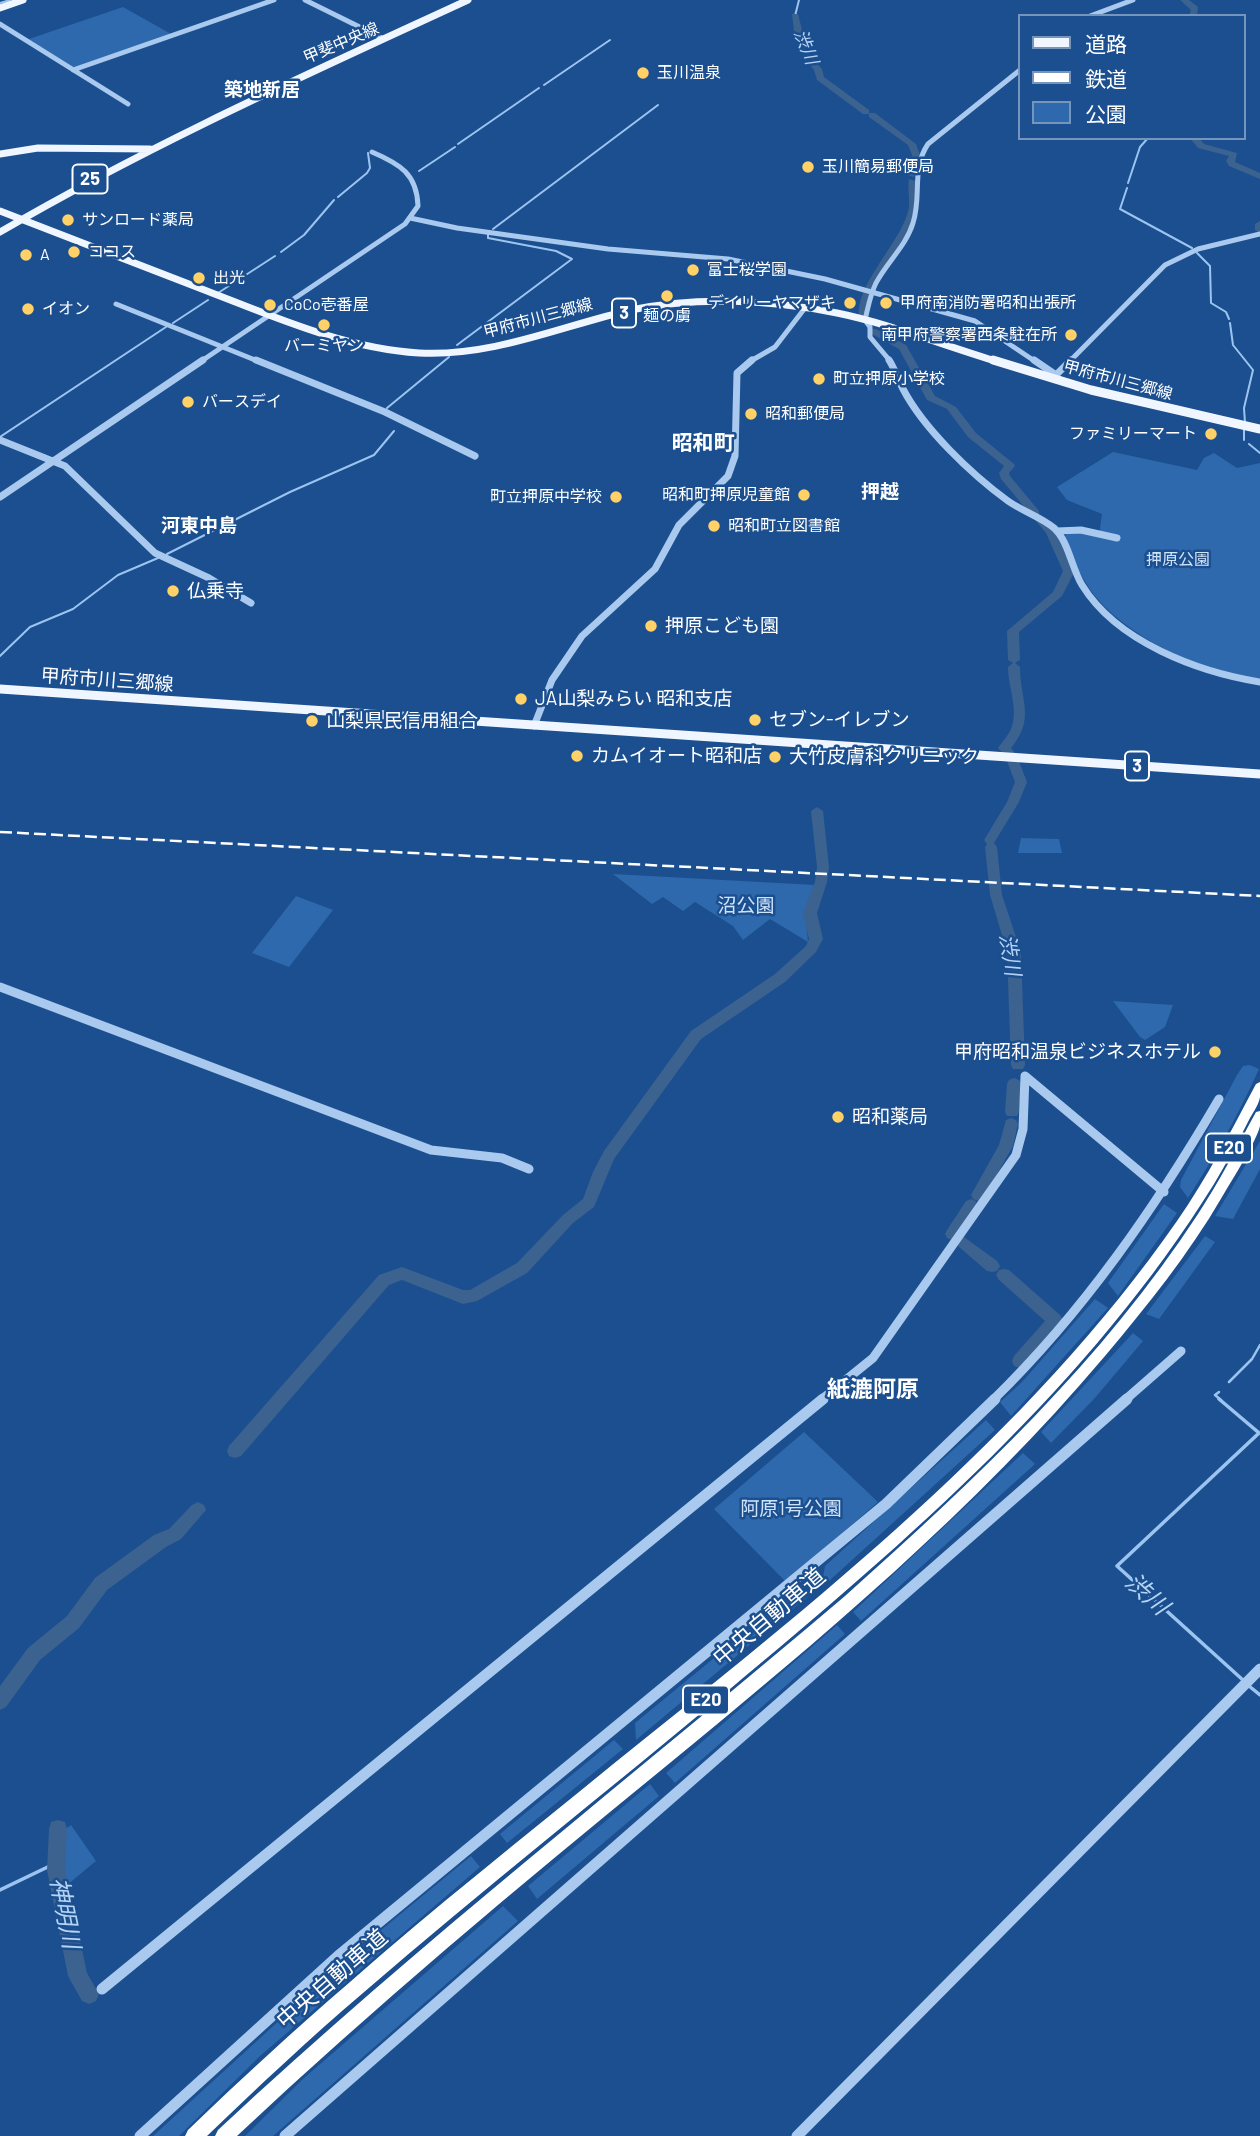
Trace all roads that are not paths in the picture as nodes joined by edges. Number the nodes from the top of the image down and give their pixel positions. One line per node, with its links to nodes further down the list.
1 (23, 0): 6 (main road)
2 (274, 0): 10 (street)
3 (305, 0): 9 (street)
4 (468, 0): 9 (main road, 甲斐中央線 / 25)
5 (1133, 0): 7 (street)
6 (0, 8)
7 (1095, 14)
8 (0, 24): 10 (street)
9 (384, 39): 13 (main road, 甲斐中央線 / 25)
10 (73, 70): 12 (street)
11 (1018, 72): 23 (street)
12 (128, 104)
13 (150, 149): 15 (main road, 甲斐中央線 / 25); 19 (main road, 甲斐中央線 / 25)
14 (372, 152): 16 (street)
15 (0, 154)
16 (418, 205): 18 (street); 20 (street)
17 (0, 211): 19 (main road, 甲府市川三郷線 / 3)
18 (411, 218): 20 (street); 26 (street)
19 (22, 219): 21 (main road, 甲斐中央線 / 25); 26 (main road, 甲府市川三郷線 / 3)
20 (426, 221): 23 (street)
21 (0, 232)
22 (1260, 234): 29 (street)
23 (872, 292): 27 (street); 29 (street)
24 (116, 304): 28 (street)
25 (805, 308): 26 (main road, 甲府市川三郷線 / 3); 27 (main road, 甲府市川三郷線 / 3); 40 (street)
26 (268, 316): 28 (street)
27 (864, 320): 29 (main road, 甲府市川三郷線 / 3); 35 (street)
28 (223, 346): 32 (street); 33 (street)
29 (1054, 377): 30 (main road, 甲府市川三郷線 / 3)
30 (1260, 429)
31 (0, 440): 33 (street)
32 (475, 456)
33 (54, 461): 34 (street); 37 (street)
34 (0, 497)
35 (1057, 531): 36 (street); 38 (street)
36 (1117, 538)
37 (251, 603)
38 (1260, 682)
39 (0, 689): 40 (main road, 甲府市川三郷線 / 3)
40 (534, 726): 41 (main road, 甲府市川三郷線 / 3)
41 (1260, 774)
42 (0, 987): 46 (street)
43 (1260, 1087): 48 (highway, 中央自動車道 / E20)
44 (1219, 1099): 47 (street)
45 (1260, 1116): 48 (highway, 中央自動車道 / E20)
46 (528, 1169)
47 (1164, 1192): 52 (street); 53 (street)
48 (1200, 1210): 49 (highway, 中央自動車道 / E20)
49 (1187, 1230): 54 (highway, 中央自動車道 / E20); 55 (highway, 中央自動車道 / E20)
50 (1181, 1351): 56 (street)
51 (1258, 1671): 57 (street)
52 (102, 1989)
53 (140, 2136)
54 (194, 2136)
55 (224, 2136)
56 (285, 2136)
57 (797, 2136)

